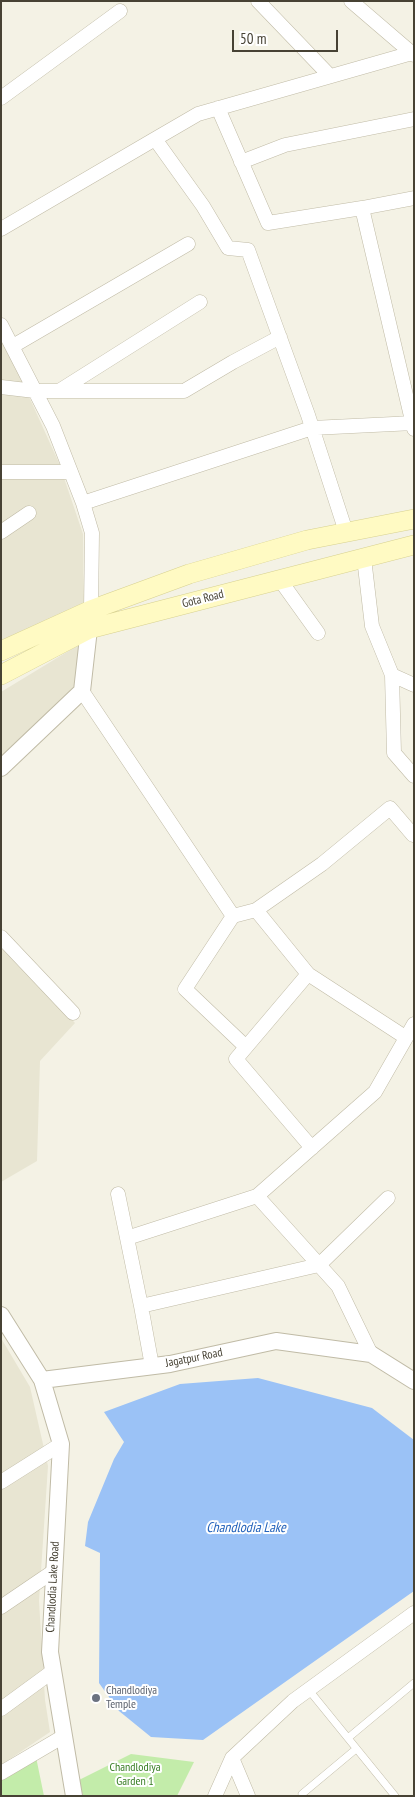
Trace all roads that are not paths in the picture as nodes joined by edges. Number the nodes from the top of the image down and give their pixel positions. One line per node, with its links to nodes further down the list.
1 (258, 1): 5 (street)
2 (351, 1): 4 (street)
3 (120, 11): 6 (street)
4 (413, 54): 5 (street)
5 (330, 76): 7 (street)
6 (1, 98)
7 (218, 108): 9 (street); 10 (street)
8 (414, 119): 10 (street)
9 (156, 139): 13 (street); 17 (street)
10 (241, 162): 12 (street)
11 (414, 198): 12 (street)
12 (362, 208): 22 (street)
13 (1, 229)
14 (188, 244): 18 (street)
15 (200, 302): 21 (street)
16 (1, 325): 18 (street)
17 (280, 337): 21 (street); 23 (street)
18 (13, 346): 20 (street)
19 (1, 388): 20 (street)
20 (35, 391): 21 (street); 25 (street)
21 (58, 391)
22 (413, 425): 23 (street)
23 (312, 428): 26 (street); 30 (street)
24 (1, 472): 25 (street)
25 (71, 472): 26 (street)
26 (83, 503): 34 (street)
27 (29, 514): 29 (street)
28 (414, 519): 30 (main road, Gota Road)
29 (1, 532)
30 (346, 532): 34 (main road, Gota Road)
31 (414, 545): 32 (main road, Gota Road)
32 (364, 558): 33 (main road, Gota Road); 38 (street)
33 (280, 580): 34 (main road, Gota Road); 35 (street)
34 (90, 620): 36 (main road, Gota Road); 37 (main road, Gota Road); 40 (street)
35 (318, 633)
36 (1, 651)
37 (1, 675)
38 (392, 675): 39 (street); 42 (street)
39 (414, 685)
40 (82, 691): 41 (street); 45 (street)
41 (1, 768)
42 (414, 776)
43 (413, 837): 44 (street)
44 (256, 910): 45 (street); 47 (street)
45 (234, 916): 51 (street)
46 (1, 937): 48 (street)
47 (308, 974): 50 (street); 51 (street)
48 (73, 1013)
49 (414, 1024): 50 (street)
50 (405, 1037): 52 (street)
51 (246, 1047): 52 (street)
52 (312, 1148): 54 (street)
53 (118, 1194): 56 (street)
54 (257, 1196): 56 (street); 57 (street)
55 (388, 1198): 57 (street)
56 (127, 1238): 58 (street)
57 (319, 1265): 58 (street); 60 (street)
58 (141, 1306): 61 (street)
59 (1, 1315): 62 (street)
60 (371, 1354): 61 (street, Jagatpur Road); 63 (street, Jagatpur Road)
61 (152, 1366): 62 (street, Jagatpur Road)
62 (42, 1380): 64 (street, Chandlodia Lake Road)
63 (414, 1381)
64 (61, 1444): 65 (street); 66 (street, Chandlodia Lake Road)
65 (1, 1482)
66 (54, 1571): 67 (street); 69 (street, Chandlodia Lake Road)
67 (1, 1607)
68 (414, 1613): 71 (street)
69 (53, 1671): 72 (street); 73 (street, Chandlodia Lake Road)
70 (414, 1683): 74 (lane)
71 (308, 1690): 74 (lane); 76 (street)
72 (1, 1709)
73 (64, 1736): 77 (street); 79 (street, Chandlodia Lake Road)
74 (348, 1738): 75 (lane)
75 (356, 1749): 78 (lane); 82 (lane)
76 (232, 1758): 80 (street); 81 (street)
77 (1, 1773)
78 (302, 1794)
79 (74, 1796)
80 (214, 1796)
81 (248, 1796)
82 (395, 1796)

